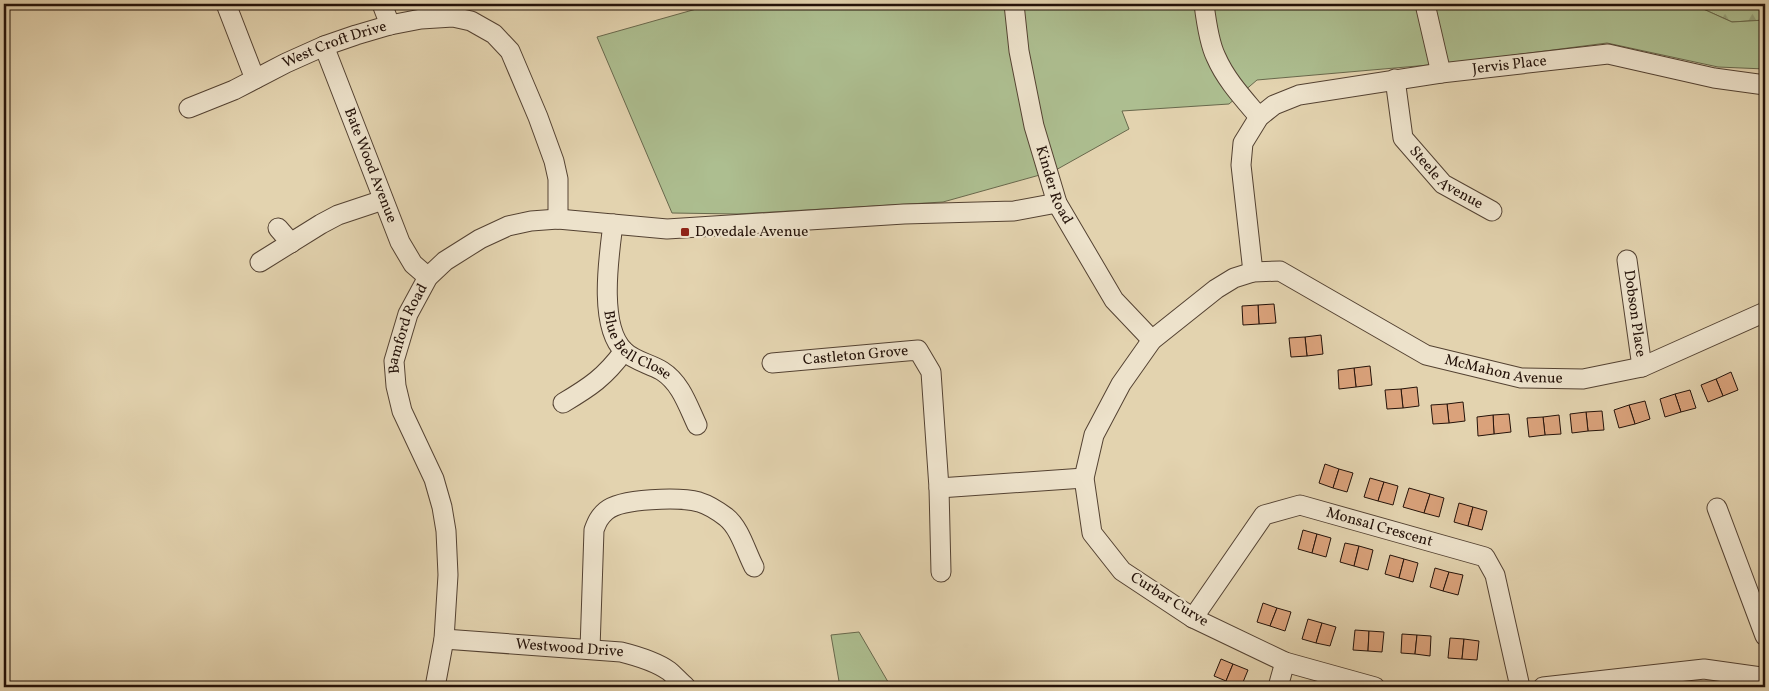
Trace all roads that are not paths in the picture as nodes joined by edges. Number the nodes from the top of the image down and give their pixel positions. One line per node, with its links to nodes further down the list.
1 (226, 4): 10 (street)
2 (382, 4): 7 (street)
3 (1014, 4): 16 (street, Kinder Road)
4 (1204, 4): 14 (street)
5 (1425, 4): 9 (street)
6 (473, 12): 7 (street, West Croft Drive); 18 (street, West Croft Drive)
7 (390, 25): 8 (street, West Croft Drive)
8 (324, 46): 10 (street, West Croft Drive); 15 (street, Bate Wood Avenue)
9 (1441, 73): 11 (street, Jervis Place); 12 (street, Jervis Place)
10 (256, 78): 13 (street, West Croft Drive)
11 (1395, 79): 14 (street, Jervis Place); 17 (street, Steele Avenue)
12 (1765, 85)
13 (189, 108)
14 (1259, 117): 24 (street)
15 (383, 200): 21 (street); 25 (street, Bate Wood Avenue)
16 (1056, 202): 19 (street, Bamford Road); 27 (street, Kinder Road)
17 (1492, 211)
18 (558, 219): 19 (street, Bamford Road); 25 (street, Bamford Road)
19 (613, 224): 28 (street, Blue Bell Close)
20 (278, 228): 21 (street)
21 (291, 243): 23 (street)
22 (1627, 260): 30 (street, Dobson Place)
23 (260, 262)
24 (1253, 272): 27 (street, McMahon Avenue); 30 (street, McMahon Avenue)
25 (428, 277): 40 (street, Bamford Road)
26 (1765, 312): 30 (street, McMahon Avenue)
27 (1152, 340): 33 (street, Curbar Curve)
28 (624, 351): 31 (street); 32 (street, Blue Bell Close)
29 (772, 363): 34 (street, Castleton Grove)
30 (1642, 367)
31 (563, 403)
32 (697, 425)
33 (1084, 478): 34 (street); 38 (street, Curbar Curve)
34 (939, 488): 37 (street, Castleton Grove)
35 (1717, 508): 39 (street)
36 (754, 567): 41 (street)
37 (941, 572)
38 (1193, 618): 42 (street, Curbar Curve); 48 (street, Monsal Crescent)
39 (1765, 636)
40 (444, 639): 41 (street, Westwood Drive); 44 (street, Bamford Road)
41 (590, 649): 45 (street, Westwood Drive)
42 (1285, 662): 46 (street); 47 (street, Curbar Curve)
43 (1764, 674): 49 (street)
44 (435, 687)
45 (686, 687)
46 (1278, 687)
47 (1375, 687)
48 (1520, 687)
49 (1543, 687)

